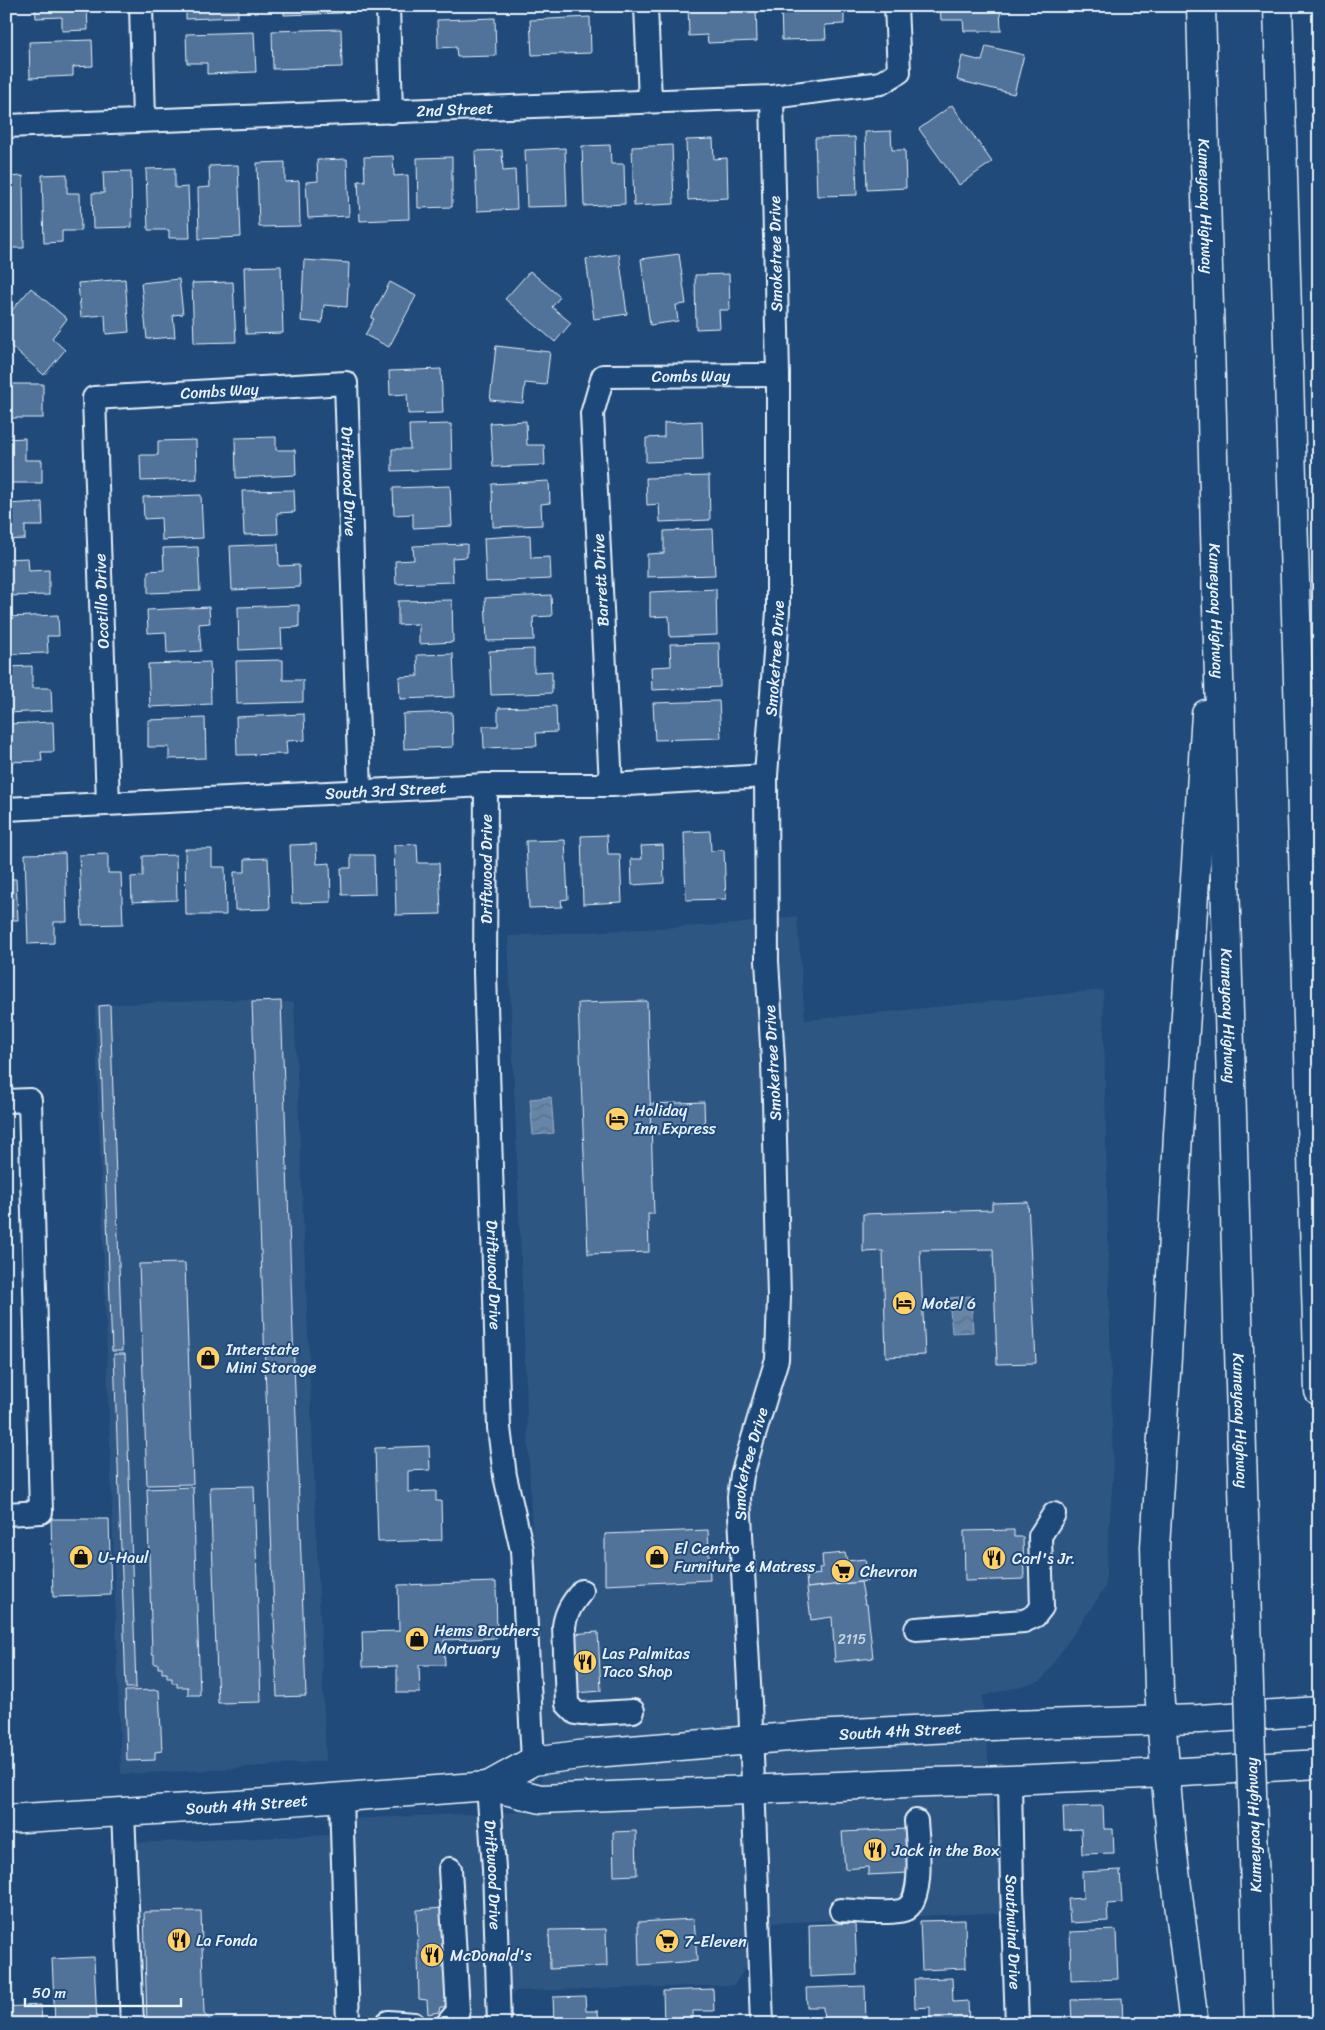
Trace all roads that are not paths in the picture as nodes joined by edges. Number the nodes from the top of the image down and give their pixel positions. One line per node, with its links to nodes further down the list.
1 (141, 6): 10 (street)
2 (388, 6): 9 (street)
3 (646, 6): 8 (street)
4 (896, 6): 7 (street, 2nd Street)
5 (1201, 6): 17 (main road, Kumeyaay Highway)
6 (1278, 6): 16 (main road)
7 (772, 97): 8 (street, 2nd Street); 12 (street, Smoketree Drive)
8 (650, 100): 9 (street, 2nd Street)
9 (391, 112): 10 (street, 2nd Street)
10 (144, 120): 11 (street, 2nd Street)
11 (6, 126)
12 (778, 375): 13 (street, Combs Way); 19 (street, Smoketree Drive)
13 (603, 376): 21 (street, Barrett Drive)
14 (346, 383): 15 (street, Combs Way); 22 (street, Driftwood Drive)
15 (94, 398): 23 (street, Ocotillo Drive)
16 (1295, 525): 18 (main road); 26 (main road)
17 (1218, 644): 33 (main road); 56 (main road, Kumeyaay Highway, bridge)
18 (1319, 708)
19 (766, 776): 21 (street, South 3rd Street); 34 (street, Smoketree Drive)
20 (486, 785): 21 (street, South 3rd Street); 22 (street, South 3rd Street); 35 (street, Driftwood Drive)
21 (611, 785)
22 (360, 791): 23 (street, South 3rd Street)
23 (108, 803): 24 (street, South 3rd Street)
24 (6, 809)
25 (6, 1100): 27 (street)
26 (1319, 1391)
27 (6, 1514)
28 (1054, 1514): 30 (street)
29 (582, 1591): 31 (street)
30 (916, 1629)
31 (633, 1711)
32 (1319, 1711): 33 (main road, South 4th Street)
33 (1162, 1720): 34 (main road, South 4th Street); 37 (main road)
34 (752, 1739): 35 (main road, South 4th Street); 40 (street, Smoketree Drive)
35 (533, 1762): 39 (main road, South 4th Street)
36 (1319, 1764): 37 (main road, South 4th Street)
37 (1166, 1773): 38 (main road, South 4th Street); 55 (main road)
38 (1010, 1780): 40 (main road, South 4th Street); 54 (street, Southwind Drive)
39 (488, 1786): 40 (main road, South 4th Street); 41 (main road, South 4th Street); 52 (street, Driftwood Drive)
40 (754, 1789): 53 (street, Smoketree Drive)
41 (341, 1797): 42 (main road, South 4th Street); 49 (street)
42 (123, 1812): 43 (main road, South 4th Street); 48 (street)
43 (6, 1820)
44 (916, 1821): 46 (street)
45 (450, 1869): 51 (street)
46 (841, 1910)
47 (388, 2022): 50 (street)
48 (132, 2024)
49 (348, 2024)
50 (414, 2024)
51 (447, 2024)
52 (498, 2024)
53 (762, 2024)
54 (1018, 2024)
55 (1194, 2024)
56 (1259, 2024)

